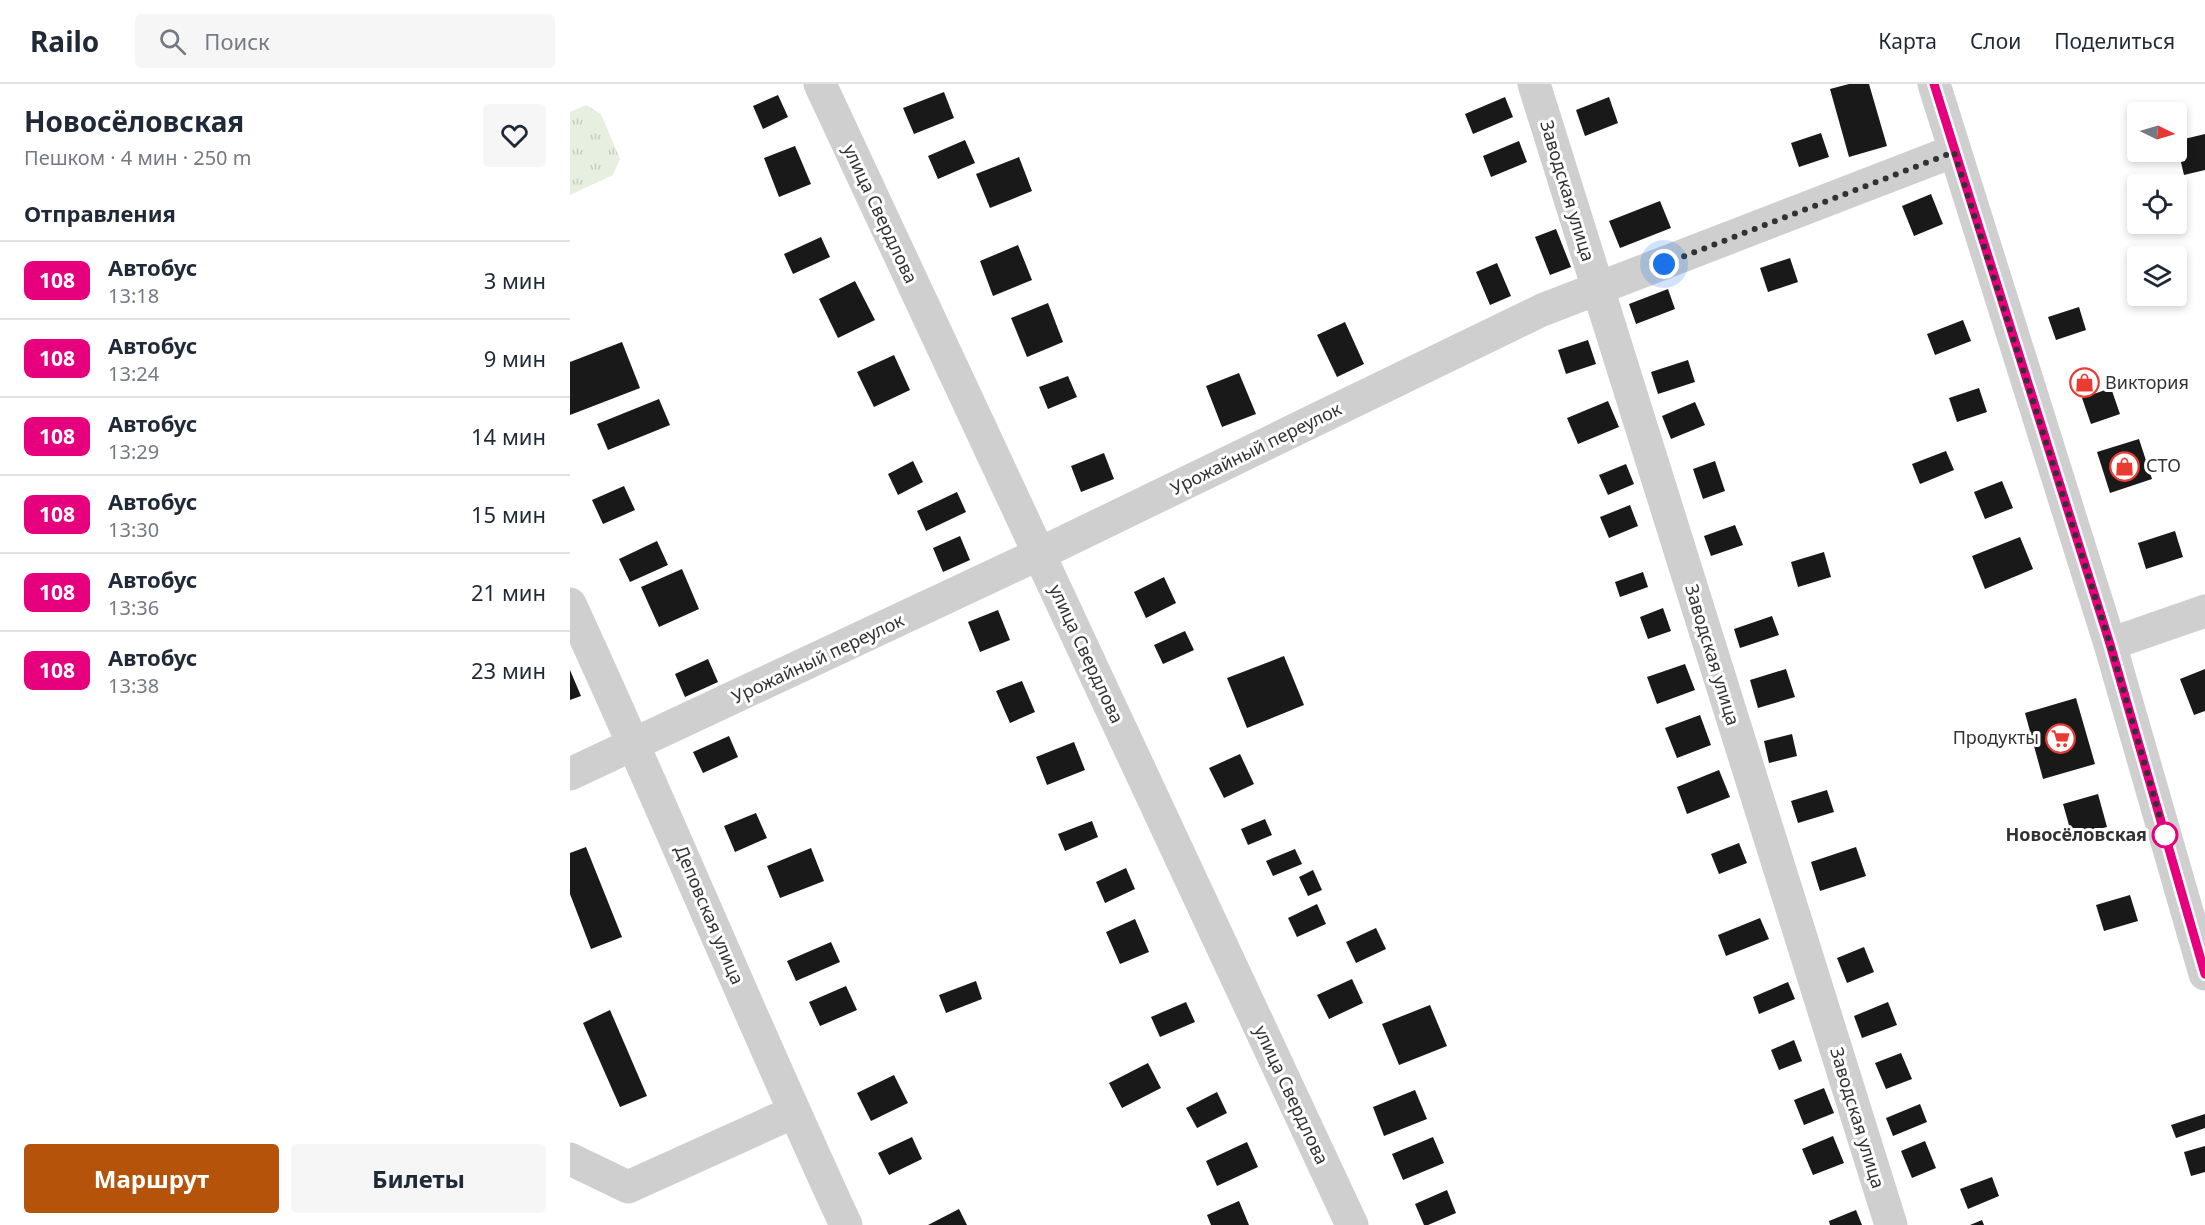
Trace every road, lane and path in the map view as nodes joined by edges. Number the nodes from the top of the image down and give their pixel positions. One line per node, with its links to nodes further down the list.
1 (820, 84): 6 (street, улица Свердлова)
2 (1534, 84): 5 (street, Заводская улица)
3 (1934, 84): 4 (street)
4 (1954, 152): 5 (street, Урожайный переулок); 9 (street)
5 (1598, 289): 6 (street, Урожайный переулок); 17 (street, Заводская улица)
6 (1039, 554): 10 (street, Урожайный переулок); 16 (street, улица Свердлова)
7 (570, 604): 10 (street, Деповская улица)
8 (2205, 612): 9 (street)
9 (2110, 644): 12 (street)
10 (635, 745): 11 (street, Урожайный переулок); 13 (street, Деповская улица)
11 (570, 774)
12 (2205, 974)
13 (794, 1112): 14 (street); 15 (street, Деповская улица)
14 (570, 1159)
15 (846, 1225)
16 (1352, 1225)
17 (1891, 1225)

